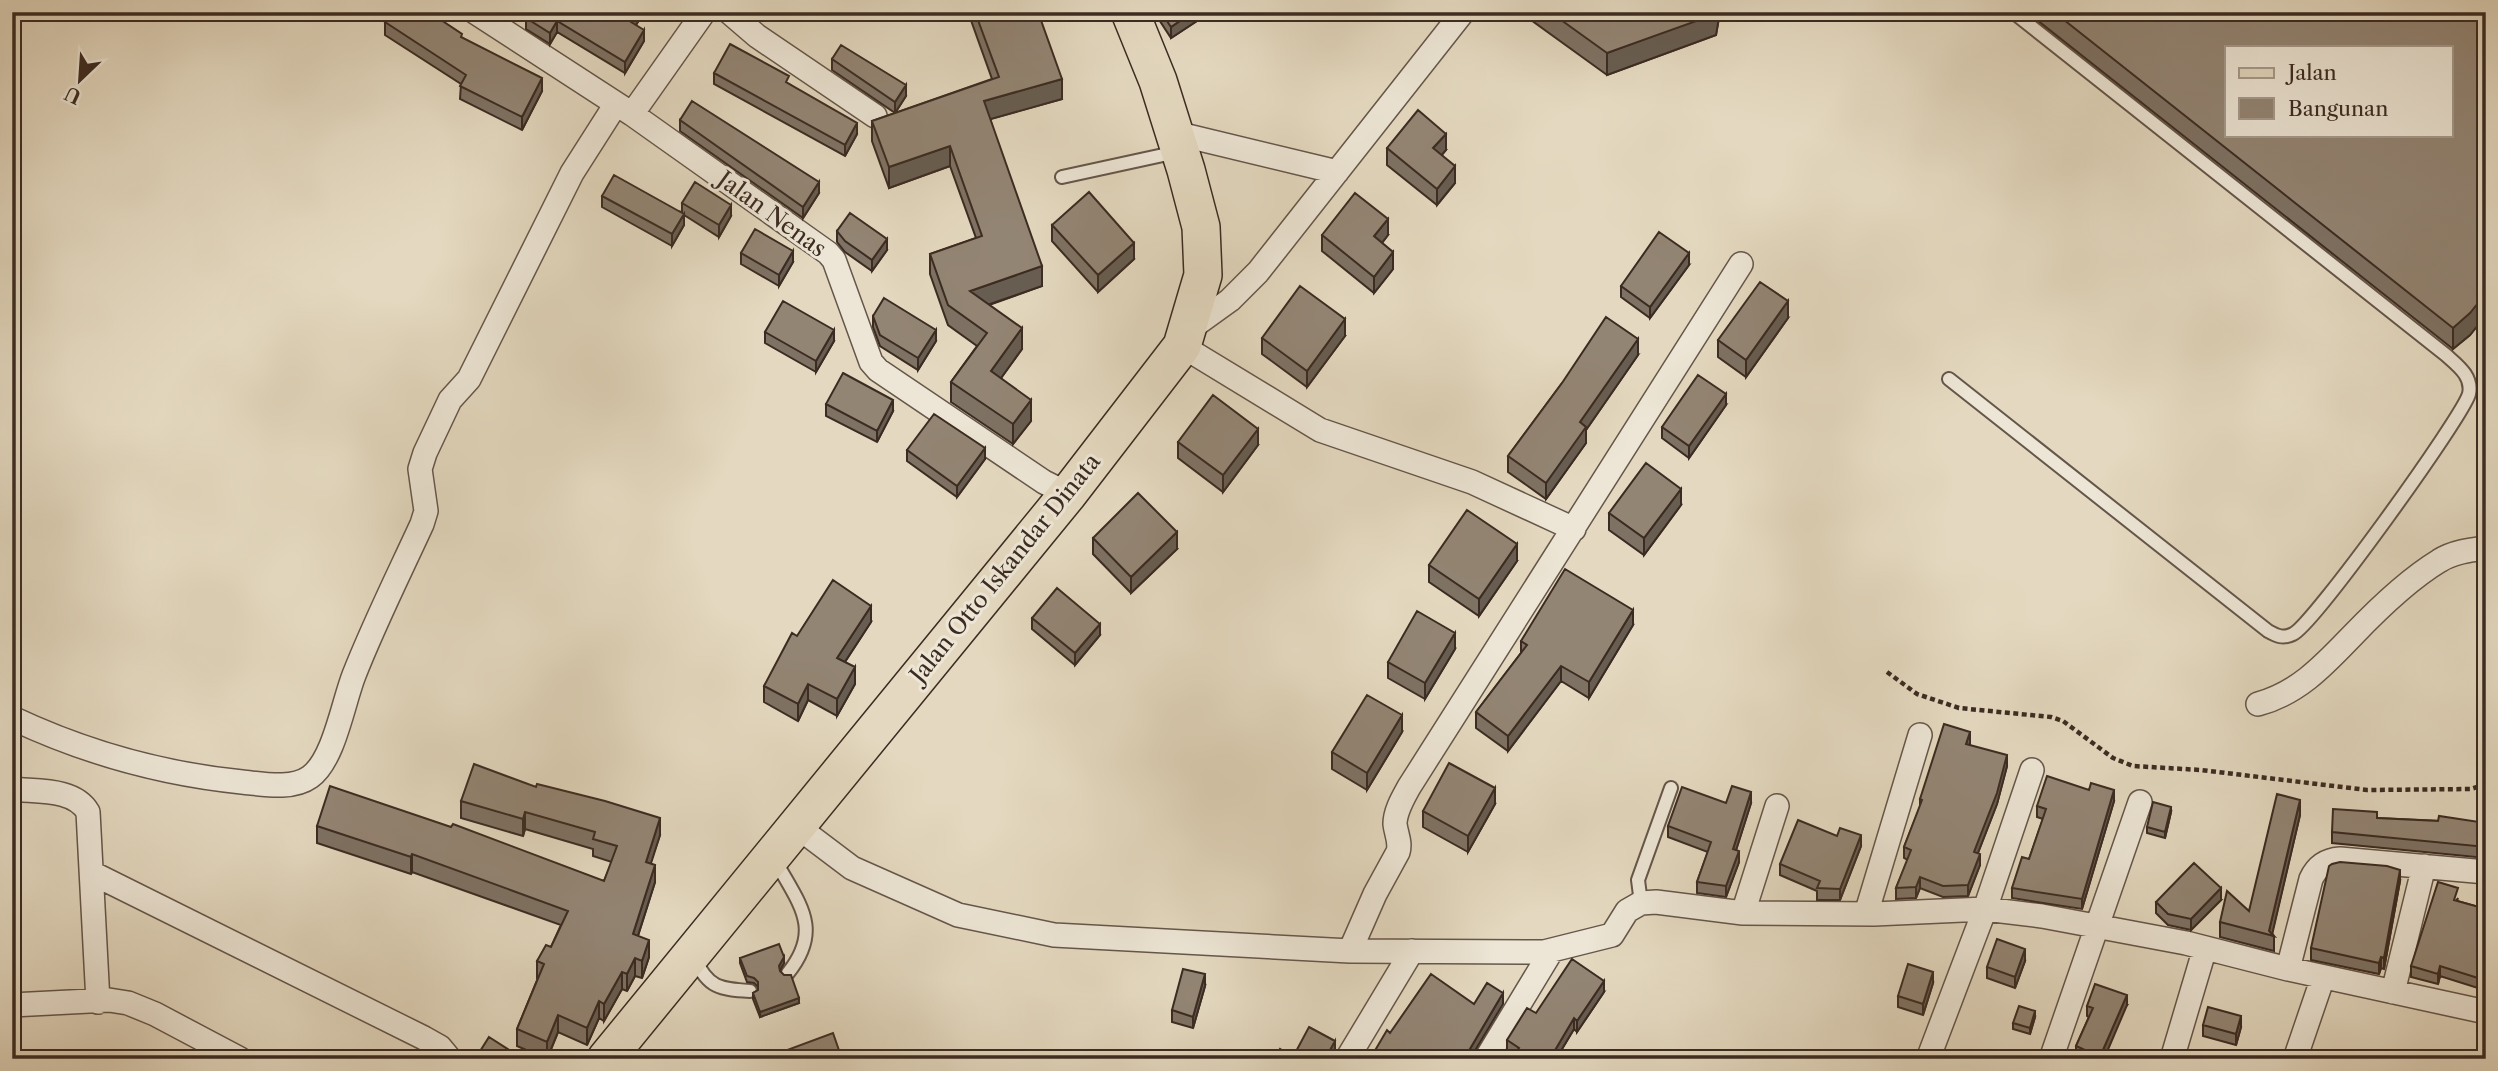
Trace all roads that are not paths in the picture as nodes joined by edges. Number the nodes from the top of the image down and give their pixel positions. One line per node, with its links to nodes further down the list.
1 (475, 12): 7 (street, Jalan Nenas)
2 (704, 12): 7 (street)
3 (729, 12): 8 (street)
4 (1130, 12): 9 (main road, Jalan Otto Iskandar Dinata)
5 (1464, 12): 10 (street)
6 (2013, 12): 14 (lane)
7 (624, 109): 15 (street, Jalan Nenas); 19 (street)
8 (875, 116)
9 (1178, 142): 10 (street); 11 (lane); 13 (main road, Jalan Otto Iskandar Dinata)
10 (1337, 172): 13 (street)
11 (1062, 177)
12 (1741, 264): 16 (street)
13 (1184, 338): 15 (main road, Jalan Otto Iskandar Dinata); 16 (street)
14 (1949, 379)
15 (1068, 494): 26 (main road, Jalan Otto Iskandar Dinata)
16 (1574, 529): 38 (street)
17 (2486, 548): 18 (street)
18 (2258, 704)
19 (12, 718)
20 (1920, 735): 34 (street)
21 (2032, 770): 32 (street)
22 (1671, 788): 31 (lane)
23 (12, 789): 30 (street)
24 (2140, 802): 35 (street)
25 (1777, 806): 33 (street)
26 (795, 825): 27 (main road, Jalan Otto Iskandar Dinata); 38 (street)
27 (772, 854): 40 (main road, Jalan Otto Iskandar Dinata); 42 (lane)
28 (2424, 866): 29 (street); 41 (street); 45 (street)
29 (2486, 872)
30 (92, 873): 46 (street); 50 (street)
31 (1641, 903): 33 (street); 37 (street)
32 (1985, 909): 34 (street); 35 (street); 54 (street)
33 (1743, 913): 34 (street)
34 (1866, 914)
35 (2096, 927): 36 (street); 55 (street)
36 (2205, 948): 41 (street); 56 (street)
37 (1552, 950): 39 (street); 53 (street)
38 (1350, 951): 39 (street)
39 (1412, 951): 52 (street)
40 (692, 952): 44 (lane); 51 (main road, Jalan Otto Iskandar Dinata)
41 (2288, 969): 43 (street)
42 (788, 972)
43 (2323, 976): 45 (street); 57 (street)
44 (750, 991)
45 (2393, 992): 48 (street)
46 (98, 1002): 47 (street); 49 (street)
47 (12, 1005)
48 (2486, 1012)
49 (240, 1059)
50 (450, 1059)
51 (606, 1059)
52 (1347, 1059)
53 (1486, 1059)
54 (1927, 1059)
55 (2051, 1059)
56 (2172, 1059)
57 (2295, 1059)

